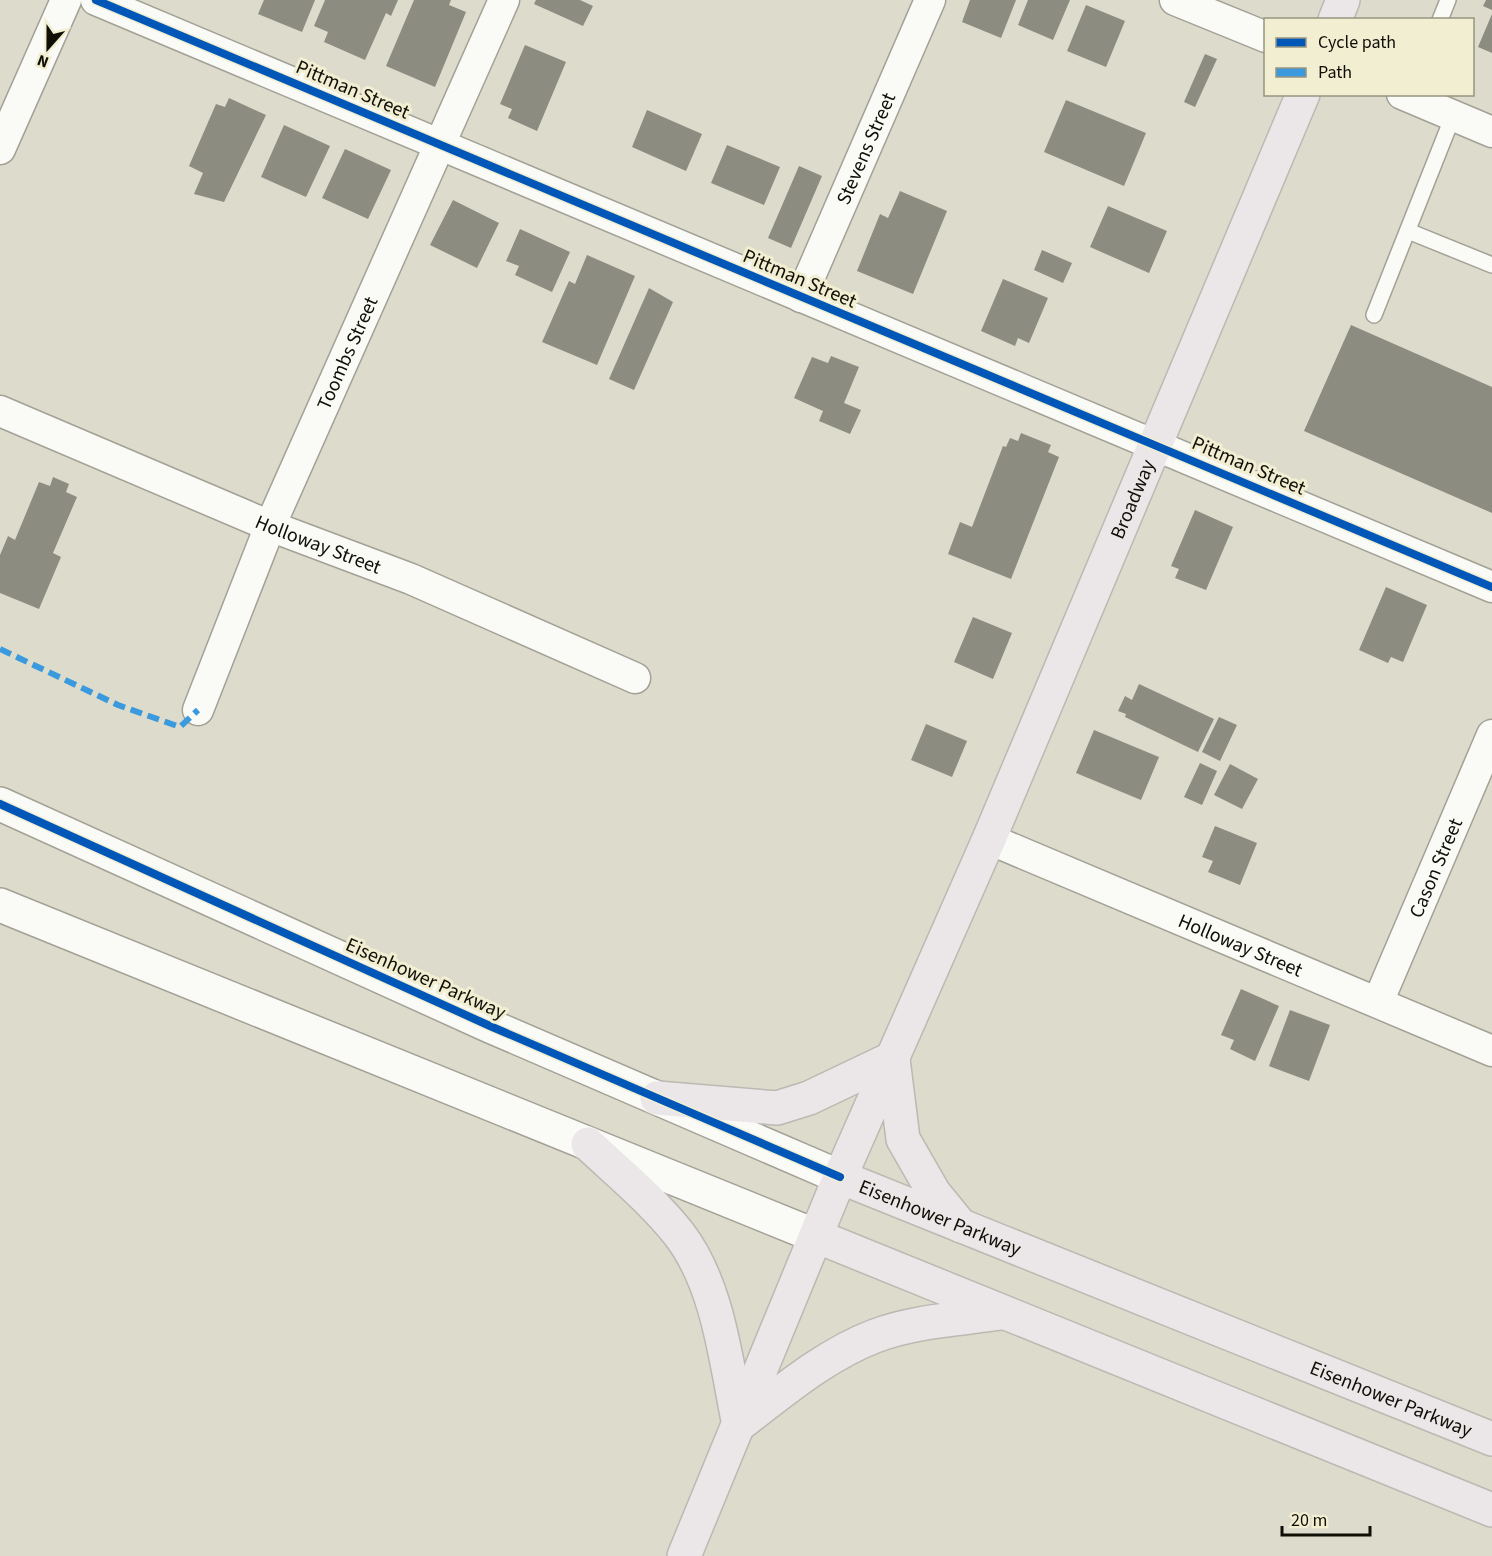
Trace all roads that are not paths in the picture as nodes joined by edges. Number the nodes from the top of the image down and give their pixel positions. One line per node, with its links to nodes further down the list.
1 (66, 0): 16 (street)
2 (96, 0): 15 (street, Pittman Street)
3 (504, 0): 15 (street, Toombs Street)
4 (930, 0): 19 (street, Stevens Street)
5 (1175, 0): 10 (street)
6 (1343, 0): 8 (main road)
7 (1448, 0): 9 (lane)
8 (1336, 18)
9 (1441, 18)
10 (1264, 37)
11 (1302, 96): 22 (main road, Broadway)
12 (1407, 96): 13 (street)
13 (1453, 116): 14 (street); 17 (lane)
14 (1492, 132)
15 (442, 144): 19 (street, Pittman Street); 23 (street, Toombs Street)
16 (0, 149)
17 (1408, 231): 18 (lane); 20 (lane)
18 (1492, 265)
19 (801, 297): 22 (street, Pittman Street)
20 (1374, 315)
21 (0, 411): 23 (street, Holloway Street)
22 (1156, 444): 24 (street, Pittman Street); 29 (main road, Broadway)
23 (270, 526): 25 (street, Holloway Street); 26 (street, Toombs Street)
24 (1492, 587)
25 (635, 678)
26 (198, 710)
27 (1492, 735): 31 (street, Cason Street)
28 (0, 804): 34 (street, Eisenhower Parkway)
29 (990, 838): 31 (street, Holloway Street); 33 (main road, Broadway)
30 (0, 905): 35 (street)
31 (1378, 1002): 32 (street, Holloway Street)
32 (1492, 1051)
33 (893, 1058): 34 (main road); 36 (main road, Broadway); 37 (main road)
34 (657, 1098): 36 (street, Eisenhower Parkway)
35 (588, 1144): 38 (street); 40 (main road)
36 (840, 1178): 37 (main road, Eisenhower Parkway); 38 (main road, Broadway)
37 (962, 1227): 41 (main road, Eisenhower Parkway)
38 (816, 1236): 39 (main road); 40 (main road, Broadway)
39 (1004, 1312): 40 (main road); 42 (main road)
40 (739, 1425): 43 (main road, Broadway)
41 (1492, 1440)
42 (1492, 1510)
43 (684, 1556)

